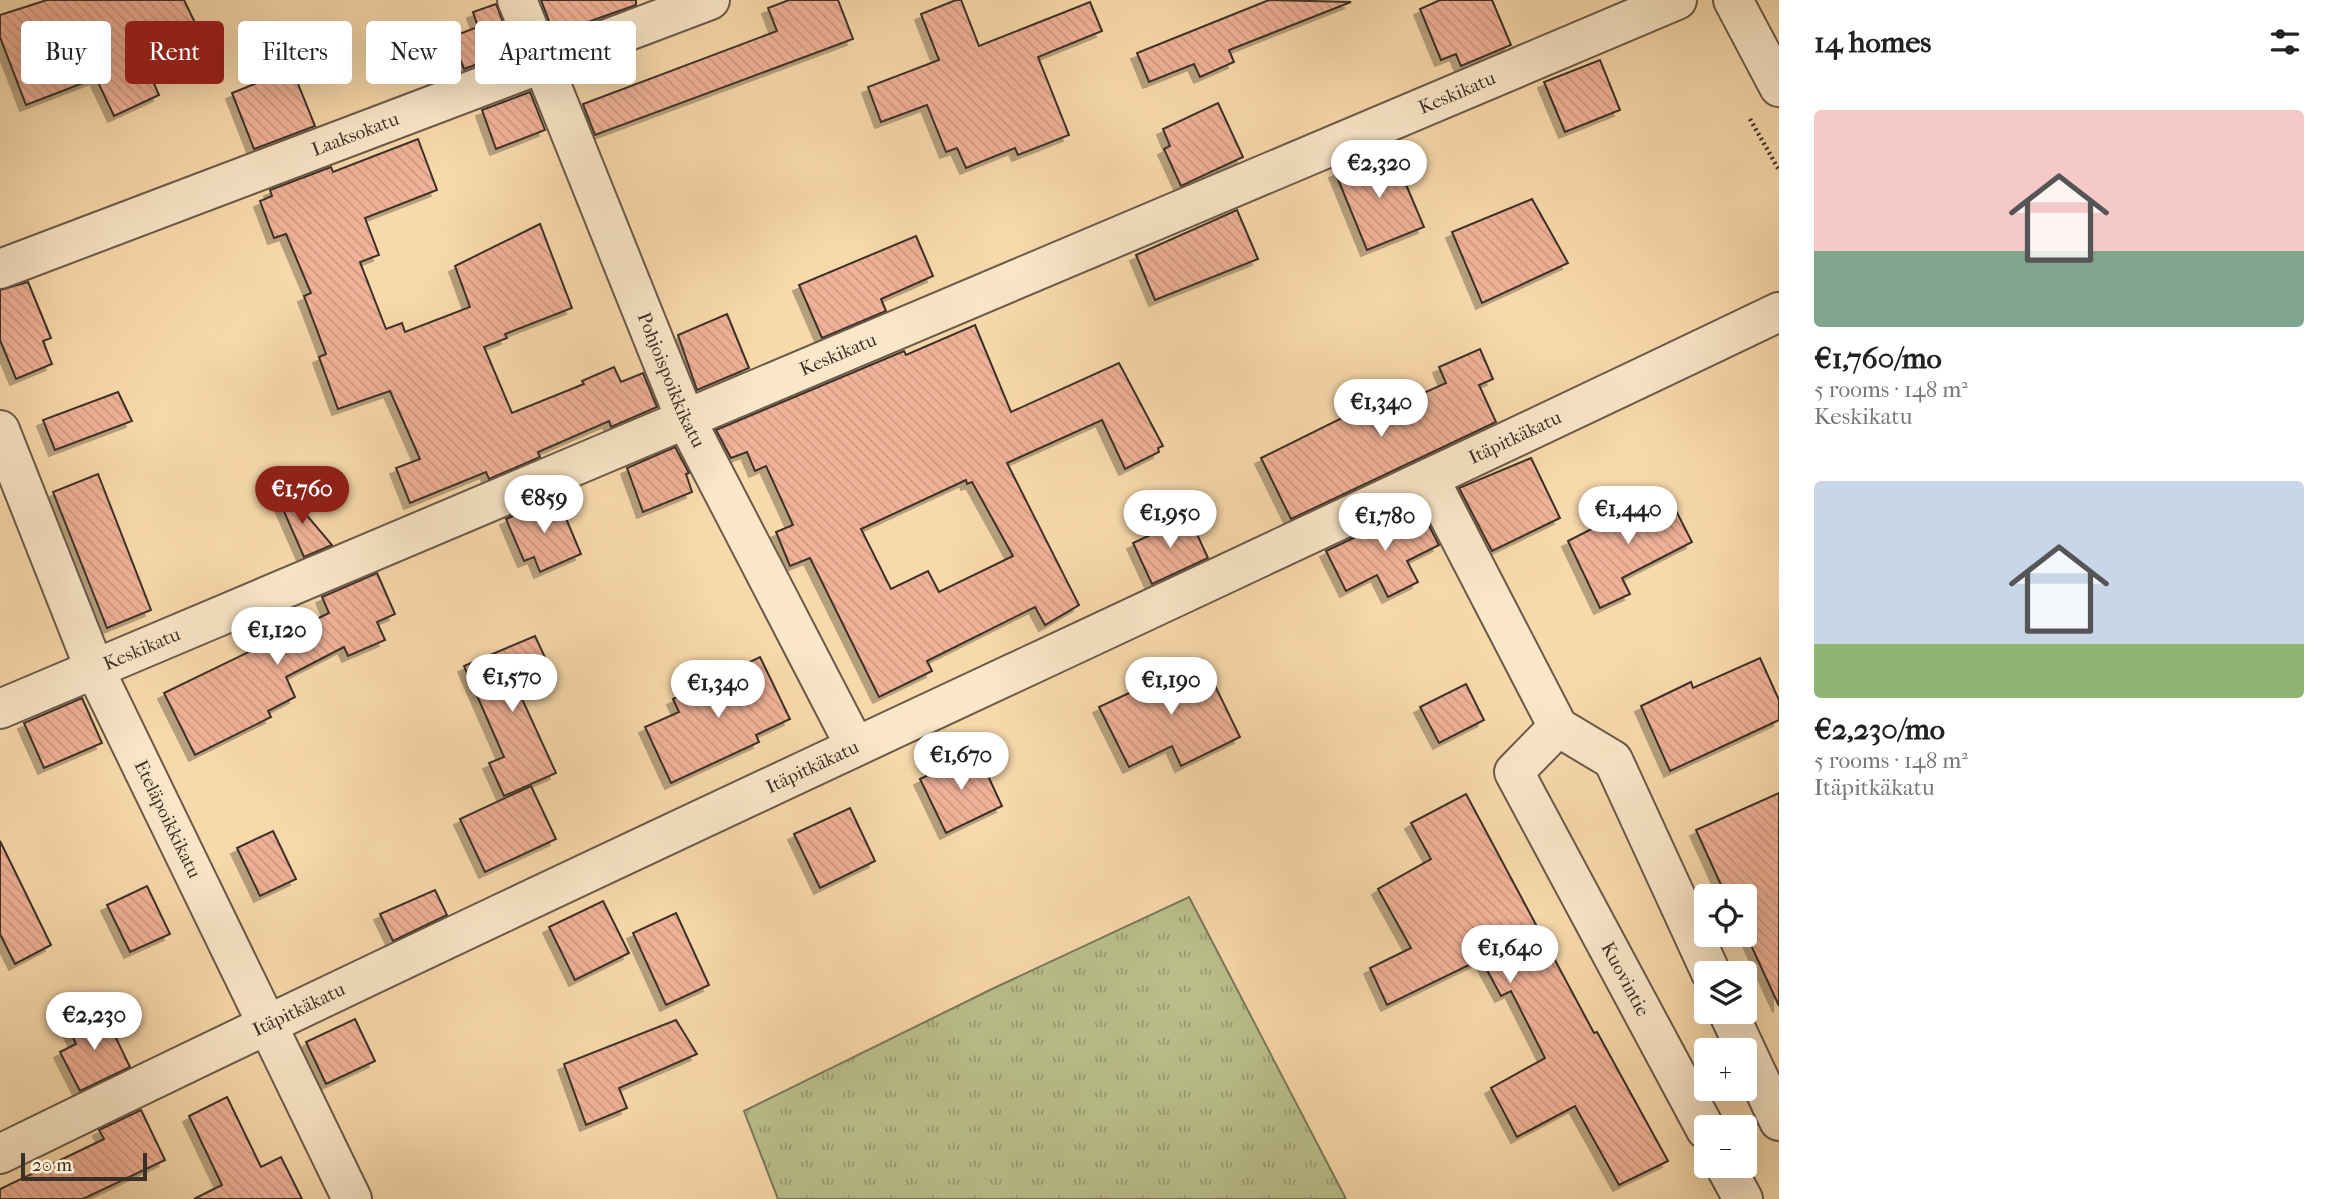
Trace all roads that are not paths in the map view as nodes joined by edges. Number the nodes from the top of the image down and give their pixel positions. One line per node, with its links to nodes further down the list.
1 (517, 0): 5 (street, Pohjoispoikkikatu)
2 (710, 0): 6 (street, Laaksokatu)
3 (1677, 0): 12 (street, Keskikatu)
4 (1733, 0): 9 (street)
5 (525, 21)
6 (636, 29)
7 (495, 84): 10 (street, Laaksokatu)
8 (550, 84): 12 (street, Pohjoispoikkikatu)
9 (1779, 87)
10 (0, 268)
11 (1779, 312): 14 (street, Itäpitkäkatu)
12 (685, 418): 15 (street, Keskikatu); 18 (street, Pohjoispoikkikatu)
13 (0, 430): 15 (street, Eteläpoikkikatu)
14 (1430, 480): 17 (street); 18 (street, Itäpitkäkatu)
15 (94, 670): 16 (street, Keskikatu); 21 (street, Eteläpoikkikatu)
16 (0, 709)
17 (1558, 727): 19 (street); 22 (street, Kuovintie)
18 (855, 746): 21 (street, Itäpitkäkatu)
19 (1705, 961)
20 (1734, 1024): 23 (street)
21 (265, 1025): 24 (street, Itäpitkäkatu); 26 (street, Eteläpoikkikatu)
22 (1698, 1115)
23 (1779, 1121)
24 (0, 1154)
25 (1732, 1178): 27 (street)
26 (352, 1199)
27 (1743, 1199)

